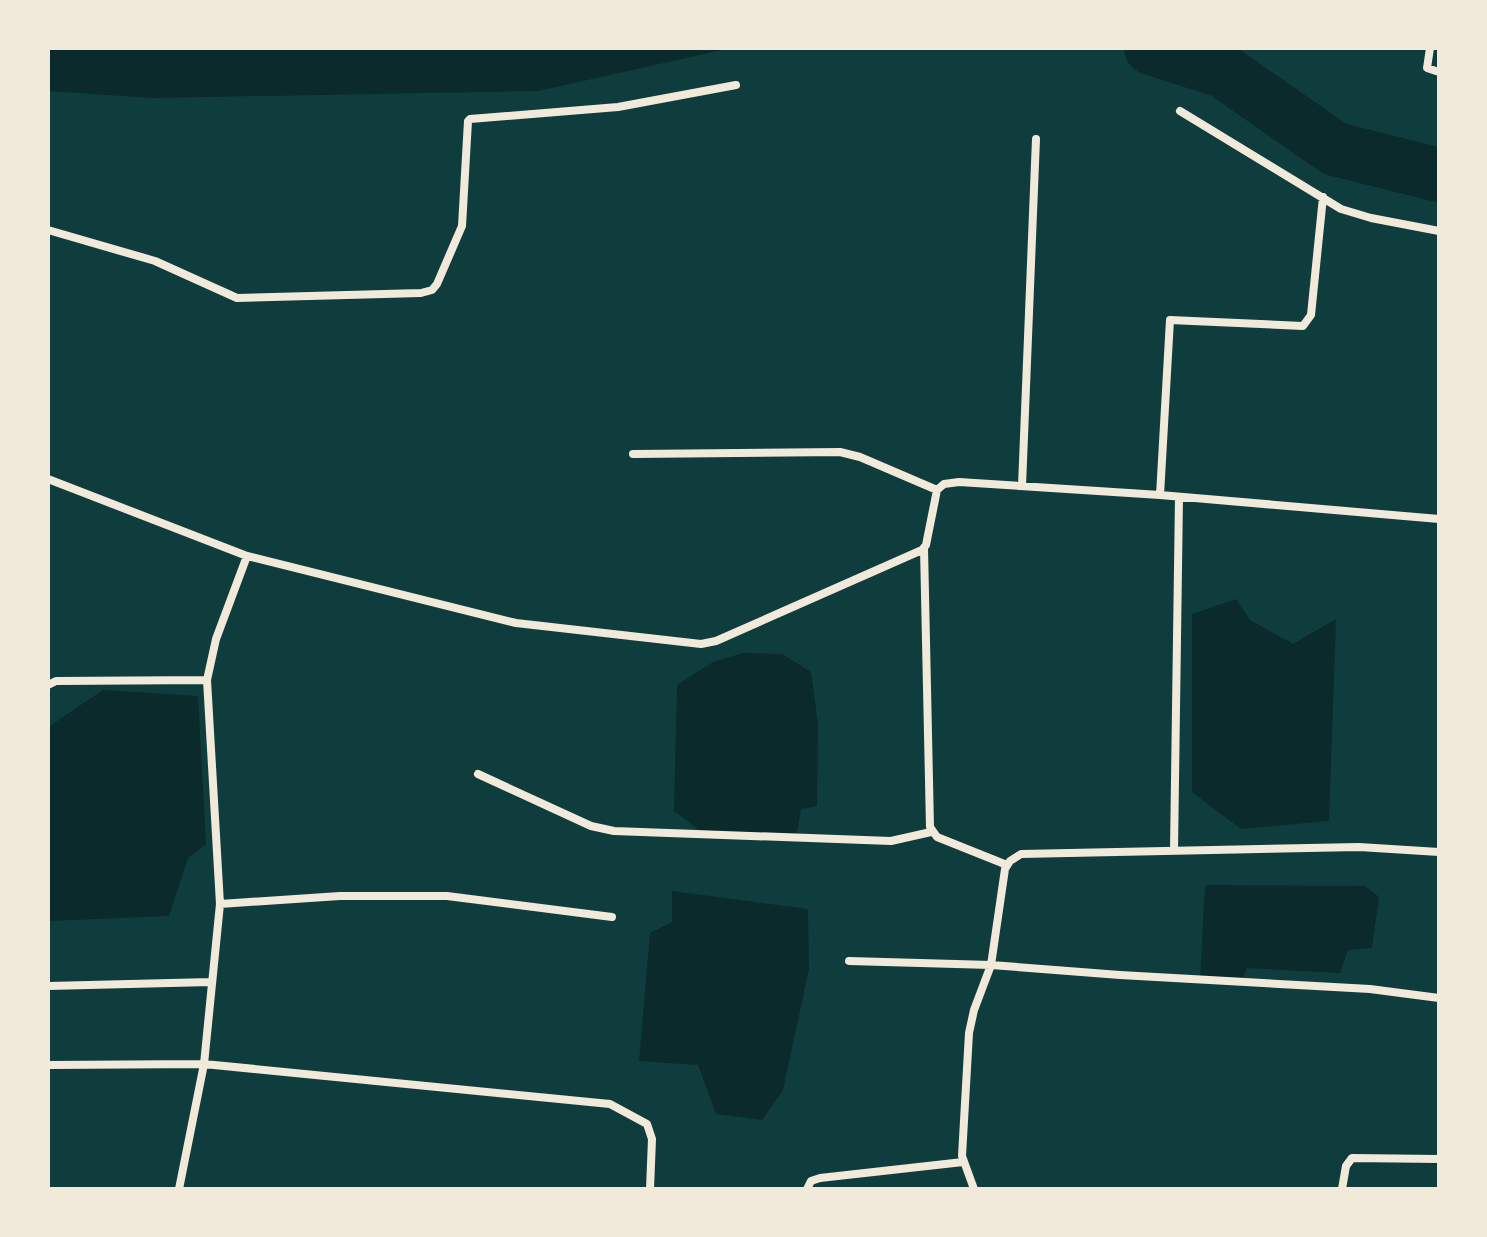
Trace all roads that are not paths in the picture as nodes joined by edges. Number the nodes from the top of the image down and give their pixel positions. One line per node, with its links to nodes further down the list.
1 (1430, 48): 2 (street)
2 (1439, 72)
3 (736, 85): 7 (street)
4 (1180, 111): 6 (street)
5 (1036, 139): 11 (street)
6 (1323, 197): 8 (street); 13 (street)
7 (48, 230)
8 (1439, 231)
9 (633, 454): 12 (street)
10 (48, 479): 17 (street)
11 (1022, 486): 12 (street); 13 (street)
12 (937, 490): 16 (street)
13 (1160, 495): 14 (street)
14 (1179, 497): 15 (street); 22 (street)
15 (1439, 519)
16 (924, 548): 17 (street); 21 (street)
17 (247, 556): 18 (street)
18 (207, 680): 19 (street); 25 (street)
19 (48, 685)
20 (478, 774): 21 (street)
21 (931, 832): 24 (street)
22 (1174, 851): 23 (street); 24 (street)
23 (1439, 852)
24 (1007, 865): 28 (street)
25 (220, 904): 26 (street); 29 (street)
26 (612, 917)
27 (849, 961): 28 (street)
28 (991, 965): 31 (street); 35 (street)
29 (211, 982): 30 (street); 32 (street)
30 (48, 986)
31 (1439, 998)
32 (204, 1064): 33 (street); 36 (street); 37 (street)
33 (48, 1065)
34 (1439, 1159): 40 (street)
35 (963, 1162): 38 (street); 39 (street)
36 (179, 1189)
37 (650, 1189)
38 (807, 1189)
39 (974, 1189)
40 (1342, 1189)

